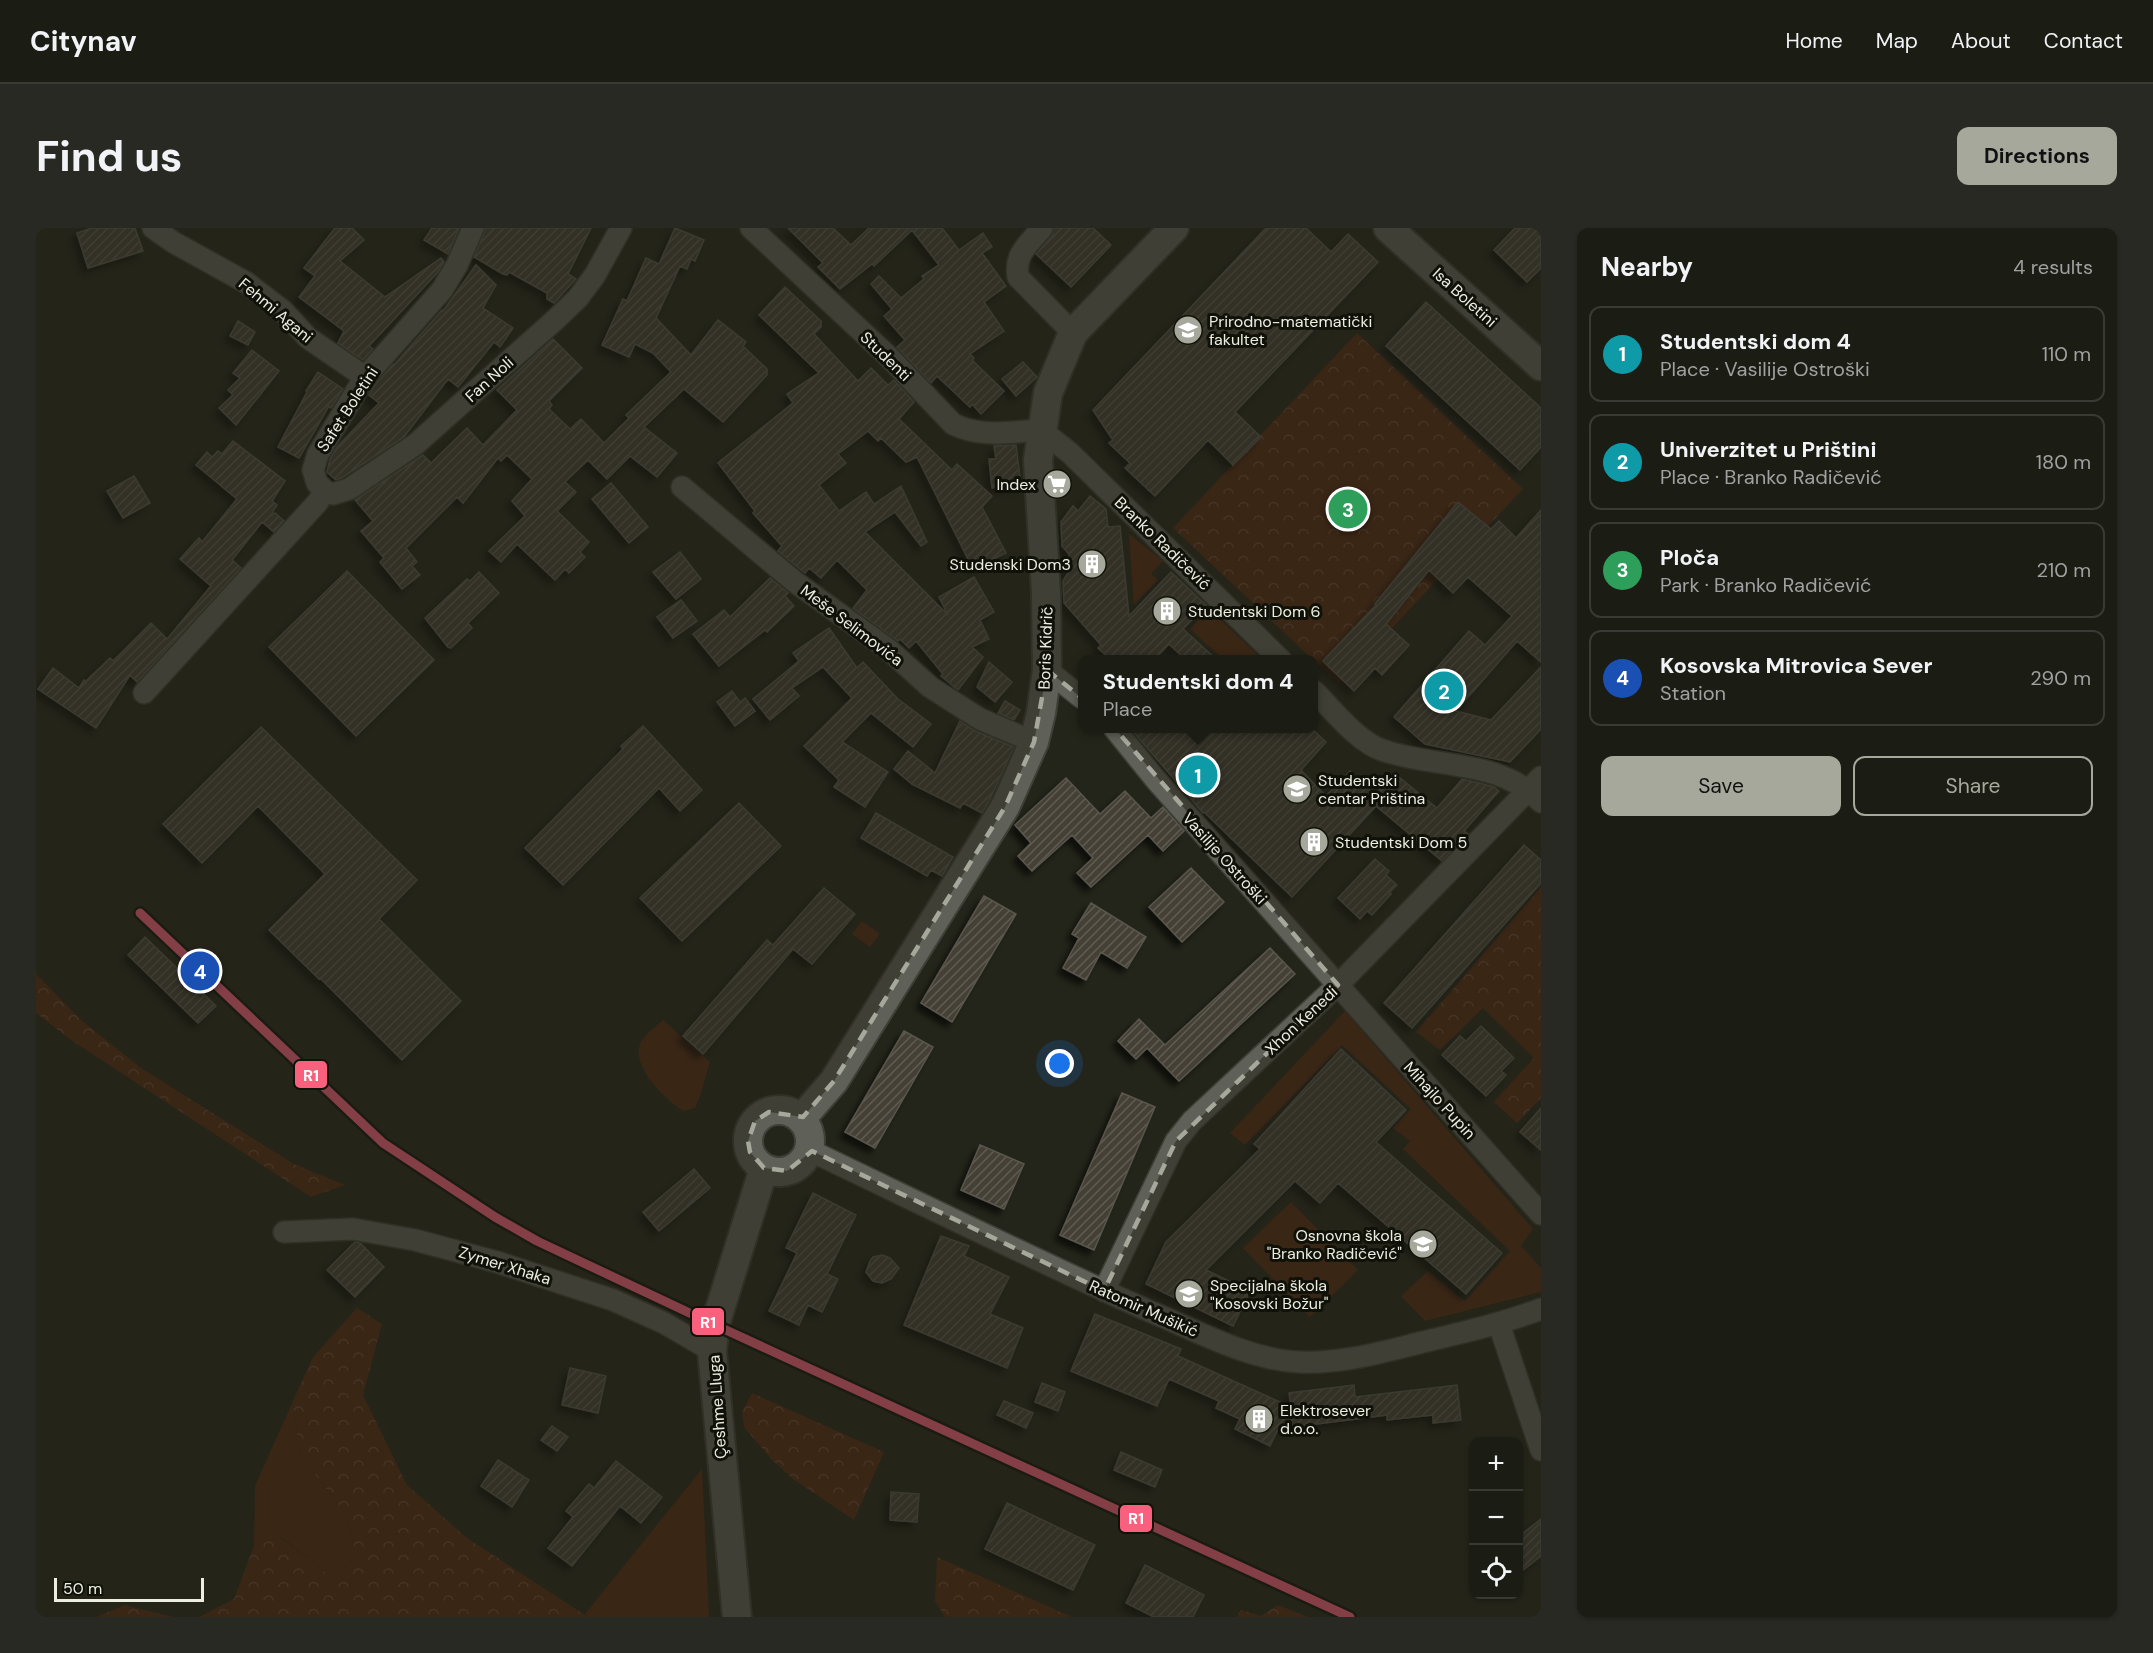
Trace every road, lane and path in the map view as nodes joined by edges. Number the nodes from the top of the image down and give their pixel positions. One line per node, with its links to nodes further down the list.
1 (153, 228): 10 (street, Fehmi Agani)
2 (473, 228): 10 (street, Safet Boletini)
3 (621, 228): 13 (street, Fan Noli)
4 (751, 228): 11 (street, Studenti)
5 (1042, 228): 8 (street)
6 (1174, 228): 8 (main road, Boris Kidrič)
7 (1388, 228): 9 (main road, Isa Boletini)
8 (1074, 333): 11 (main road, Boris Kidrič)
9 (1541, 366)
10 (365, 377): 13 (street, Safet Boletini)
11 (1041, 430): 14 (street, Branko Radičević); 15 (main road, Boris Kidrič)
12 (682, 487): 20 (street, Meše Selimovića)
13 (325, 491): 16 (street)
14 (1276, 655)
15 (1047, 670): 17 (street); 20 (main road, Boris Kidrič)
16 (144, 693)
17 (1078, 694)
18 (1318, 695): 21 (street)
19 (1117, 733): 22 (street, Vasilije Ostroški)
20 (1034, 742): 23 (main road, Boris Kidrič)
21 (1537, 790): 22 (street, Xhon Kenedi)
22 (1338, 985): 26 (street, Mihajlo Pupin); 28 (street, Xhon Kenedi)
23 (801, 1119): 24 (main road); 25 (main road)
24 (809, 1150): 25 (main road); 28 (street, Ratomir Mušikić)
25 (764, 1168): 31 (main road, Çeshme Lluga)
26 (1541, 1214)
27 (284, 1232): 31 (street, Zymer Xhaka)
28 (1104, 1291): 30 (street, Ratomir Mušikić)
29 (1541, 1309): 30 (street, Ratomir Mušikić)
30 (1499, 1324): 32 (street)
31 (712, 1351): 33 (main road, Çeshme Lluga)
32 (1541, 1450)
33 (737, 1617)

